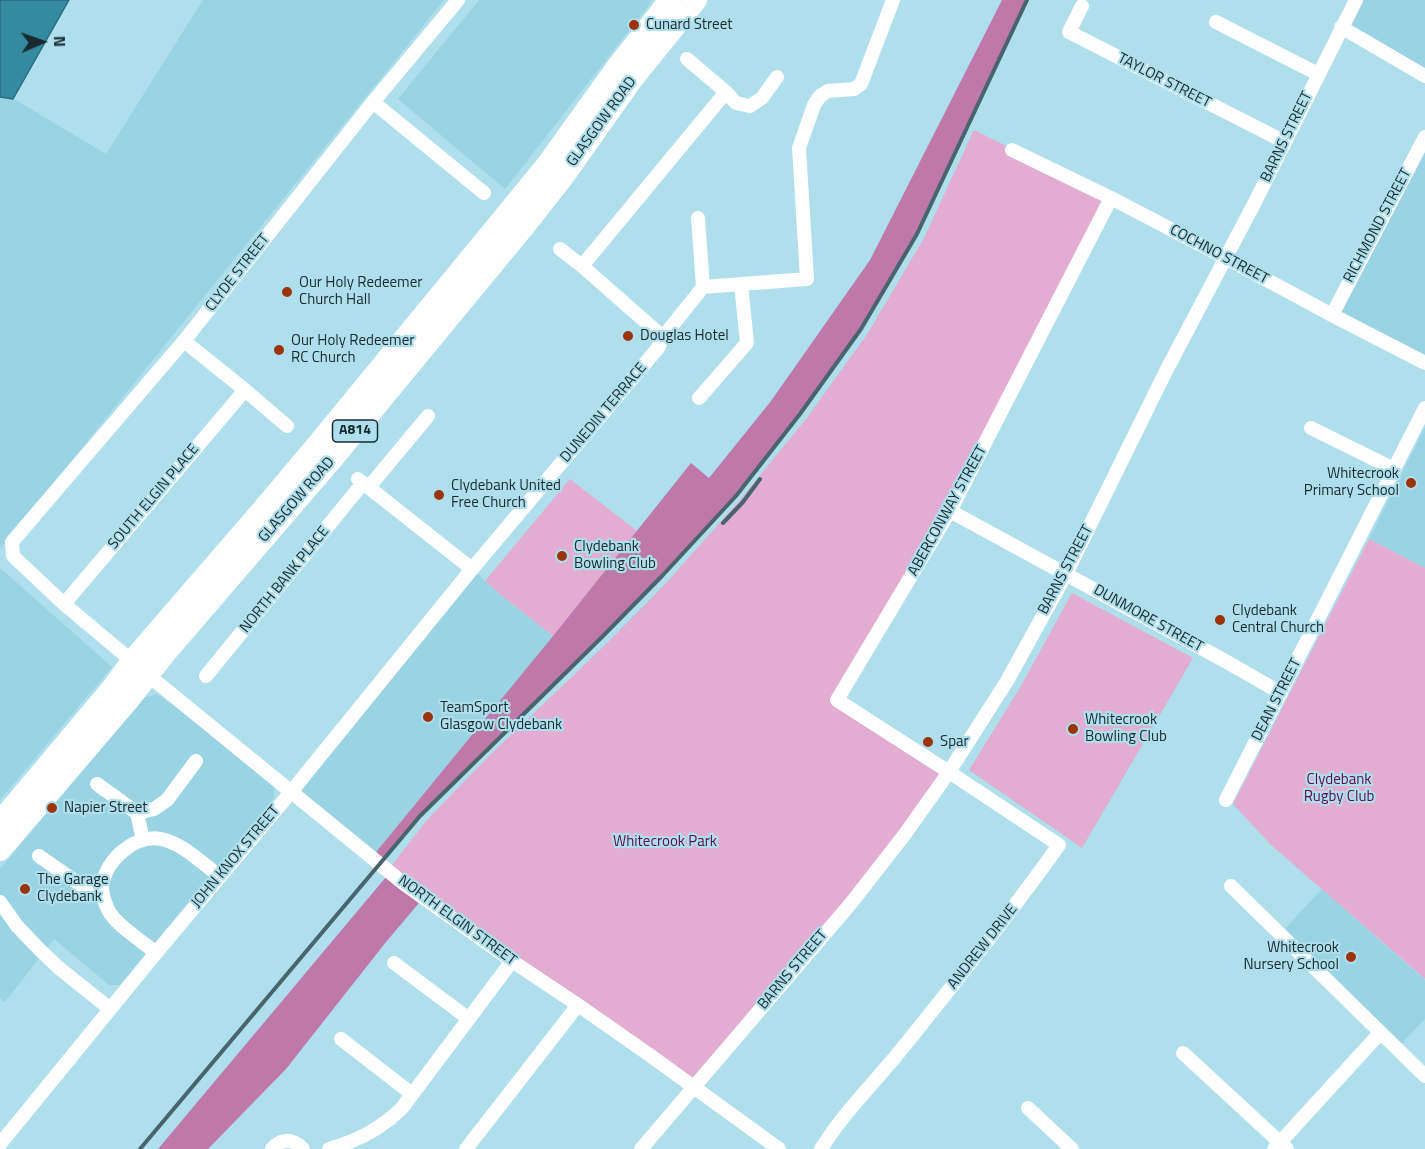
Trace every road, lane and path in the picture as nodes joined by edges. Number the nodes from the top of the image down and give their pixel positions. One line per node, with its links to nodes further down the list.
1 (458, 0): 14 (street, CLYDE STREET)
2 (670, 0): 43 (main road, GLASGOW ROAD / A814)
3 (696, 0): 43 (main road, GLASGOW ROAD / A814)
4 (893, 0): 24 (street)
5 (1356, 0): 8 (street, BARNS STREET)
6 (1082, 6): 16 (street, TAYLOR STREET)
7 (1216, 22): 10 (street)
8 (1341, 27): 10 (street, BARNS STREET); 11 (street)
9 (687, 59): 13 (street)
10 (1318, 74): 16 (street, BARNS STREET)
11 (1425, 76)
12 (777, 77): 13 (street)
13 (726, 92): 23 (street)
14 (373, 102): 18 (street); 28 (street, CLYDE STREET)
15 (1425, 136): 26 (street, RICHMOND STREET)
16 (1285, 142): 22 (street, BARNS STREET)
17 (1012, 150): 19 (street, COCHNO STREET)
18 (484, 193)
19 (1111, 198): 22 (street, COCHNO STREET); 38 (street, ABERCONWAY STREET)
20 (698, 218): 25 (street)
21 (560, 249): 23 (street)
22 (1226, 258): 26 (street, COCHNO STREET); 41 (street, BARNS STREET)
23 (582, 266): 27 (street)
24 (741, 284): 25 (street); 31 (street)
25 (704, 287): 27 (street, DUNEDIN TERRACE)
26 (1332, 315): 29 (street, COCHNO STREET)
27 (663, 337): 40 (street, DUNEDIN TERRACE)
28 (184, 341): 30 (street); 39 (street, CLYDE STREET)
29 (1425, 363)
30 (245, 390): 34 (street); 42 (street, SOUTH ELGIN PLACE)
31 (699, 398)
32 (1425, 408): 36 (street, DEAN STREET)
33 (428, 416): 37 (street, NORTH BANK PLACE)
34 (286, 426)
35 (1311, 428): 36 (street)
36 (1394, 469): 45 (street, DEAN STREET)
37 (364, 483): 40 (street); 44 (street, NORTH BANK PLACE)
38 (950, 511): 41 (street, DUNMORE STREET); 47 (street, ABERCONWAY STREET)
39 (12, 542): 42 (street, NORTH ELGIN STREET)
40 (472, 570): 49 (street, JOHN KNOX STREET)
41 (1066, 574): 45 (street, DUNMORE STREET); 47 (street, BARNS STREET)
42 (64, 604): 43 (street, NORTH ELGIN STREET)
43 (140, 668): 49 (street, NORTH ELGIN STREET); 52 (main road, GLASGOW ROAD / A814); 54 (main road, GLASGOW ROAD / A814)
44 (206, 676)
45 (1281, 693): 50 (street, DEAN STREET)
46 (196, 761): 51 (street)
47 (949, 772): 70 (street, BARNS STREET); 82 (street, ANDREW DRIVE)
48 (97, 783): 51 (street)
49 (291, 792): 56 (street, JOHN KNOX STREET); 61 (street, NORTH ELGIN STREET)
50 (1226, 800)
51 (137, 813): 53 (street)
52 (0, 822)
53 (143, 840): 56 (street); 58 (street)
54 (0, 850)
55 (39, 856): 58 (street)
56 (219, 876): 60 (street, JOHN KNOX STREET)
57 (1231, 886): 66 (street)
58 (102, 887): 60 (street)
59 (0, 902): 64 (street)
60 (156, 953): 64 (street, JOHN KNOX STREET)
61 (512, 961): 63 (street, NORTH ELGIN STREET); 65 (street)
62 (394, 963): 65 (street)
63 (578, 1005): 70 (street, NORTH ELGIN STREET); 79 (street)
64 (110, 1009): 73 (street, JOHN KNOX STREET)
65 (469, 1019): 71 (street)
66 (1380, 1033): 69 (street); 75 (street)
67 (341, 1039): 71 (street)
68 (1184, 1053): 75 (street)
69 (1425, 1076)
70 (694, 1087): 80 (street, BARNS STREET); 81 (street, NORTH ELGIN STREET)
71 (412, 1094): 74 (street)
72 (1028, 1108): 83 (street)
73 (0, 1144)
74 (349, 1146): 78 (street)
75 (1280, 1147)
76 (272, 1149): 77 (street)
77 (303, 1149)
78 (329, 1149)
79 (466, 1149)
80 (641, 1149)
81 (779, 1149)
82 (821, 1149)
83 (1072, 1149)

